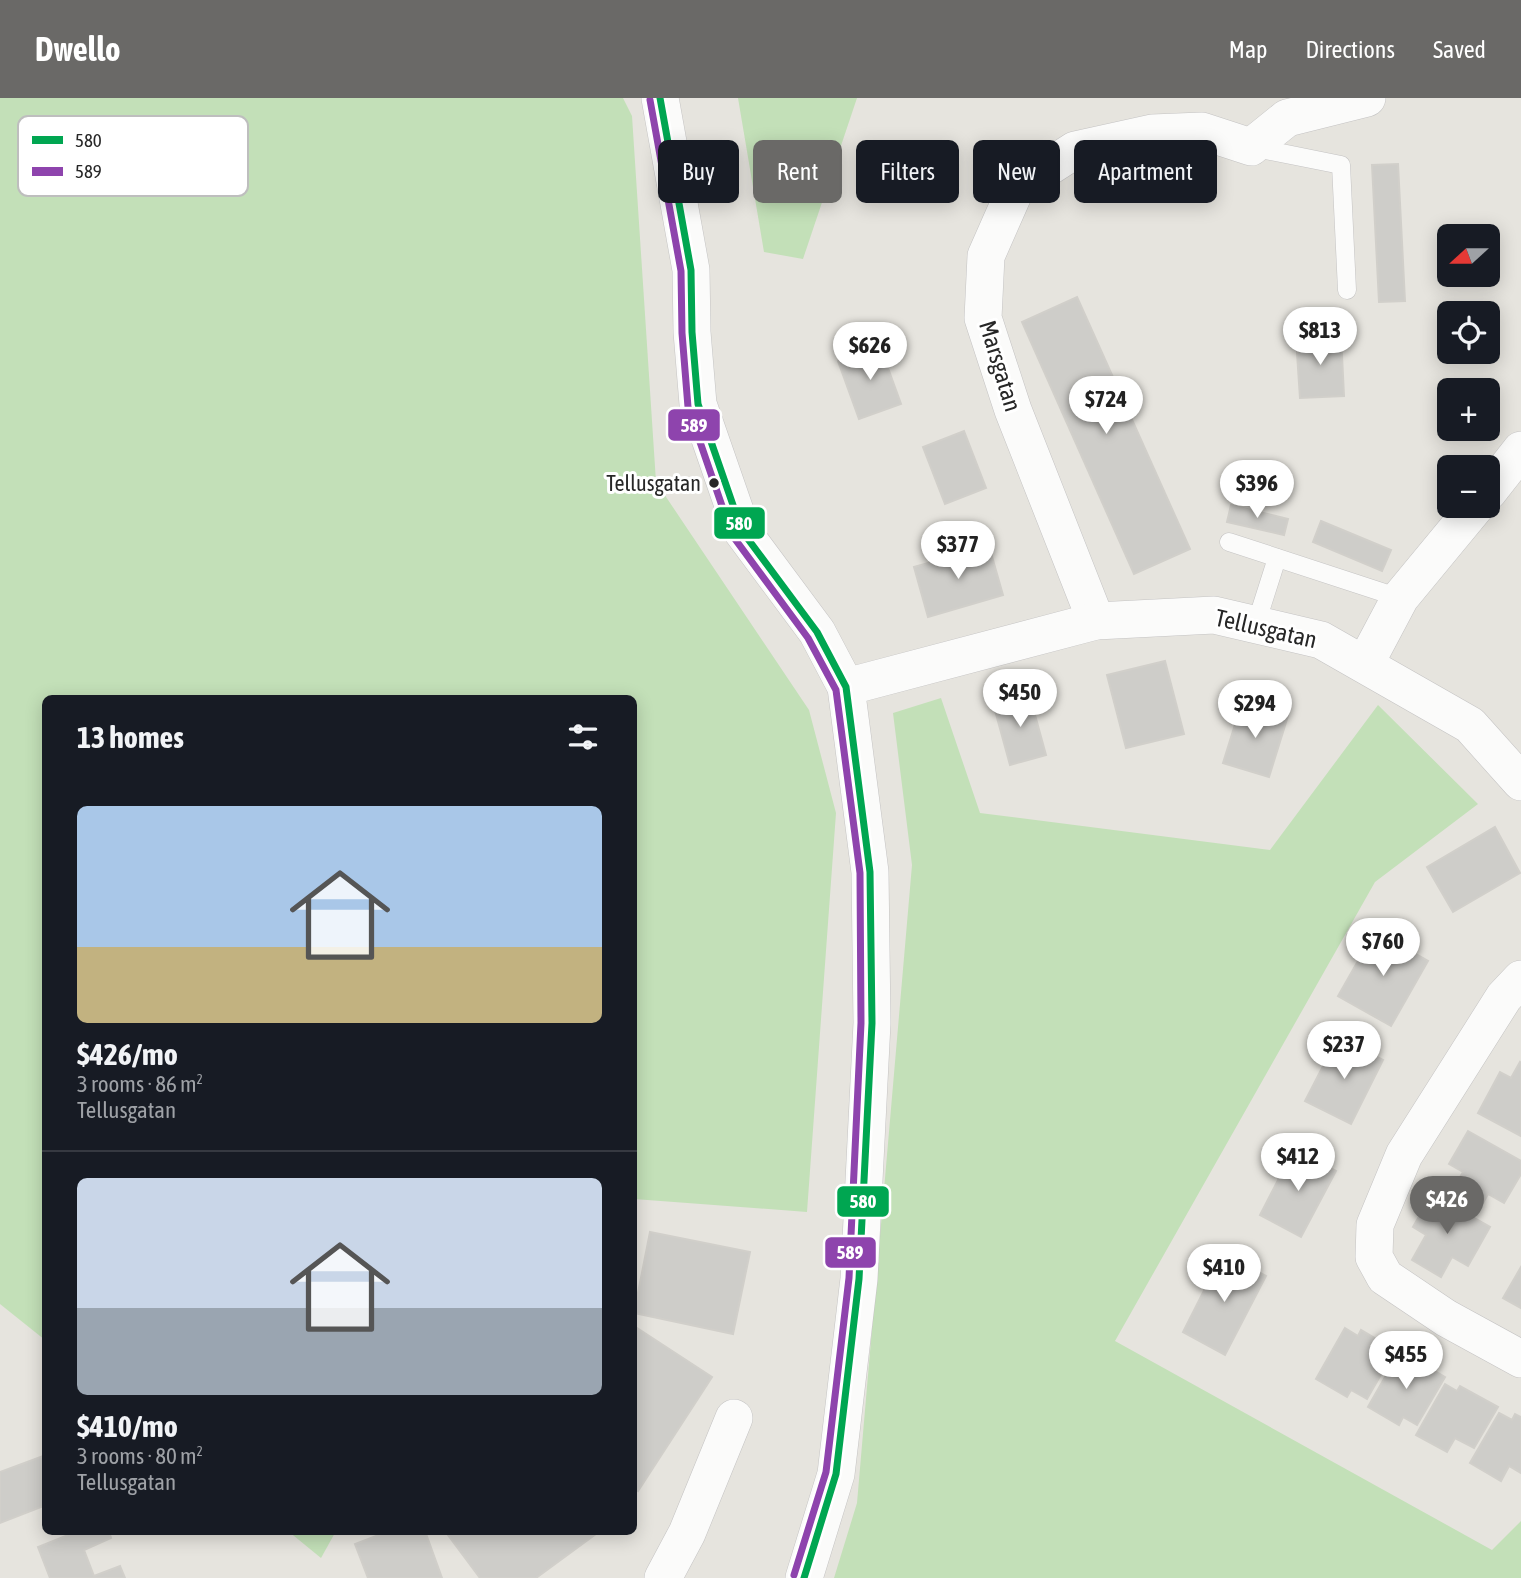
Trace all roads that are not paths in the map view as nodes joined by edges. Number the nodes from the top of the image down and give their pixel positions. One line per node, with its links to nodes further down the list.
1 (660, 98): 14 (street)
2 (1367, 98): 3 (street)
3 (1251, 146): 4 (lane); 11 (street, Marsgatan)
4 (1347, 290)
5 (1521, 450): 6 (street)
6 (1500, 477)
7 (1466, 518): 10 (street)
8 (1229, 542): 9 (lane)
9 (1277, 558): 10 (lane); 12 (lane)
10 (1400, 598): 13 (street)
11 (1096, 621): 12 (street, Tellusgatan); 14 (street, Tellusgatan)
12 (1256, 624): 13 (street, Tellusgatan)
13 (1365, 664): 15 (street, Tellusgatan)
14 (846, 687): 20 (street)
15 (1521, 782)
16 (1521, 979): 17 (street)
17 (1521, 1359)
18 (734, 1418): 19 (street)
19 (663, 1578)
20 (804, 1578)

